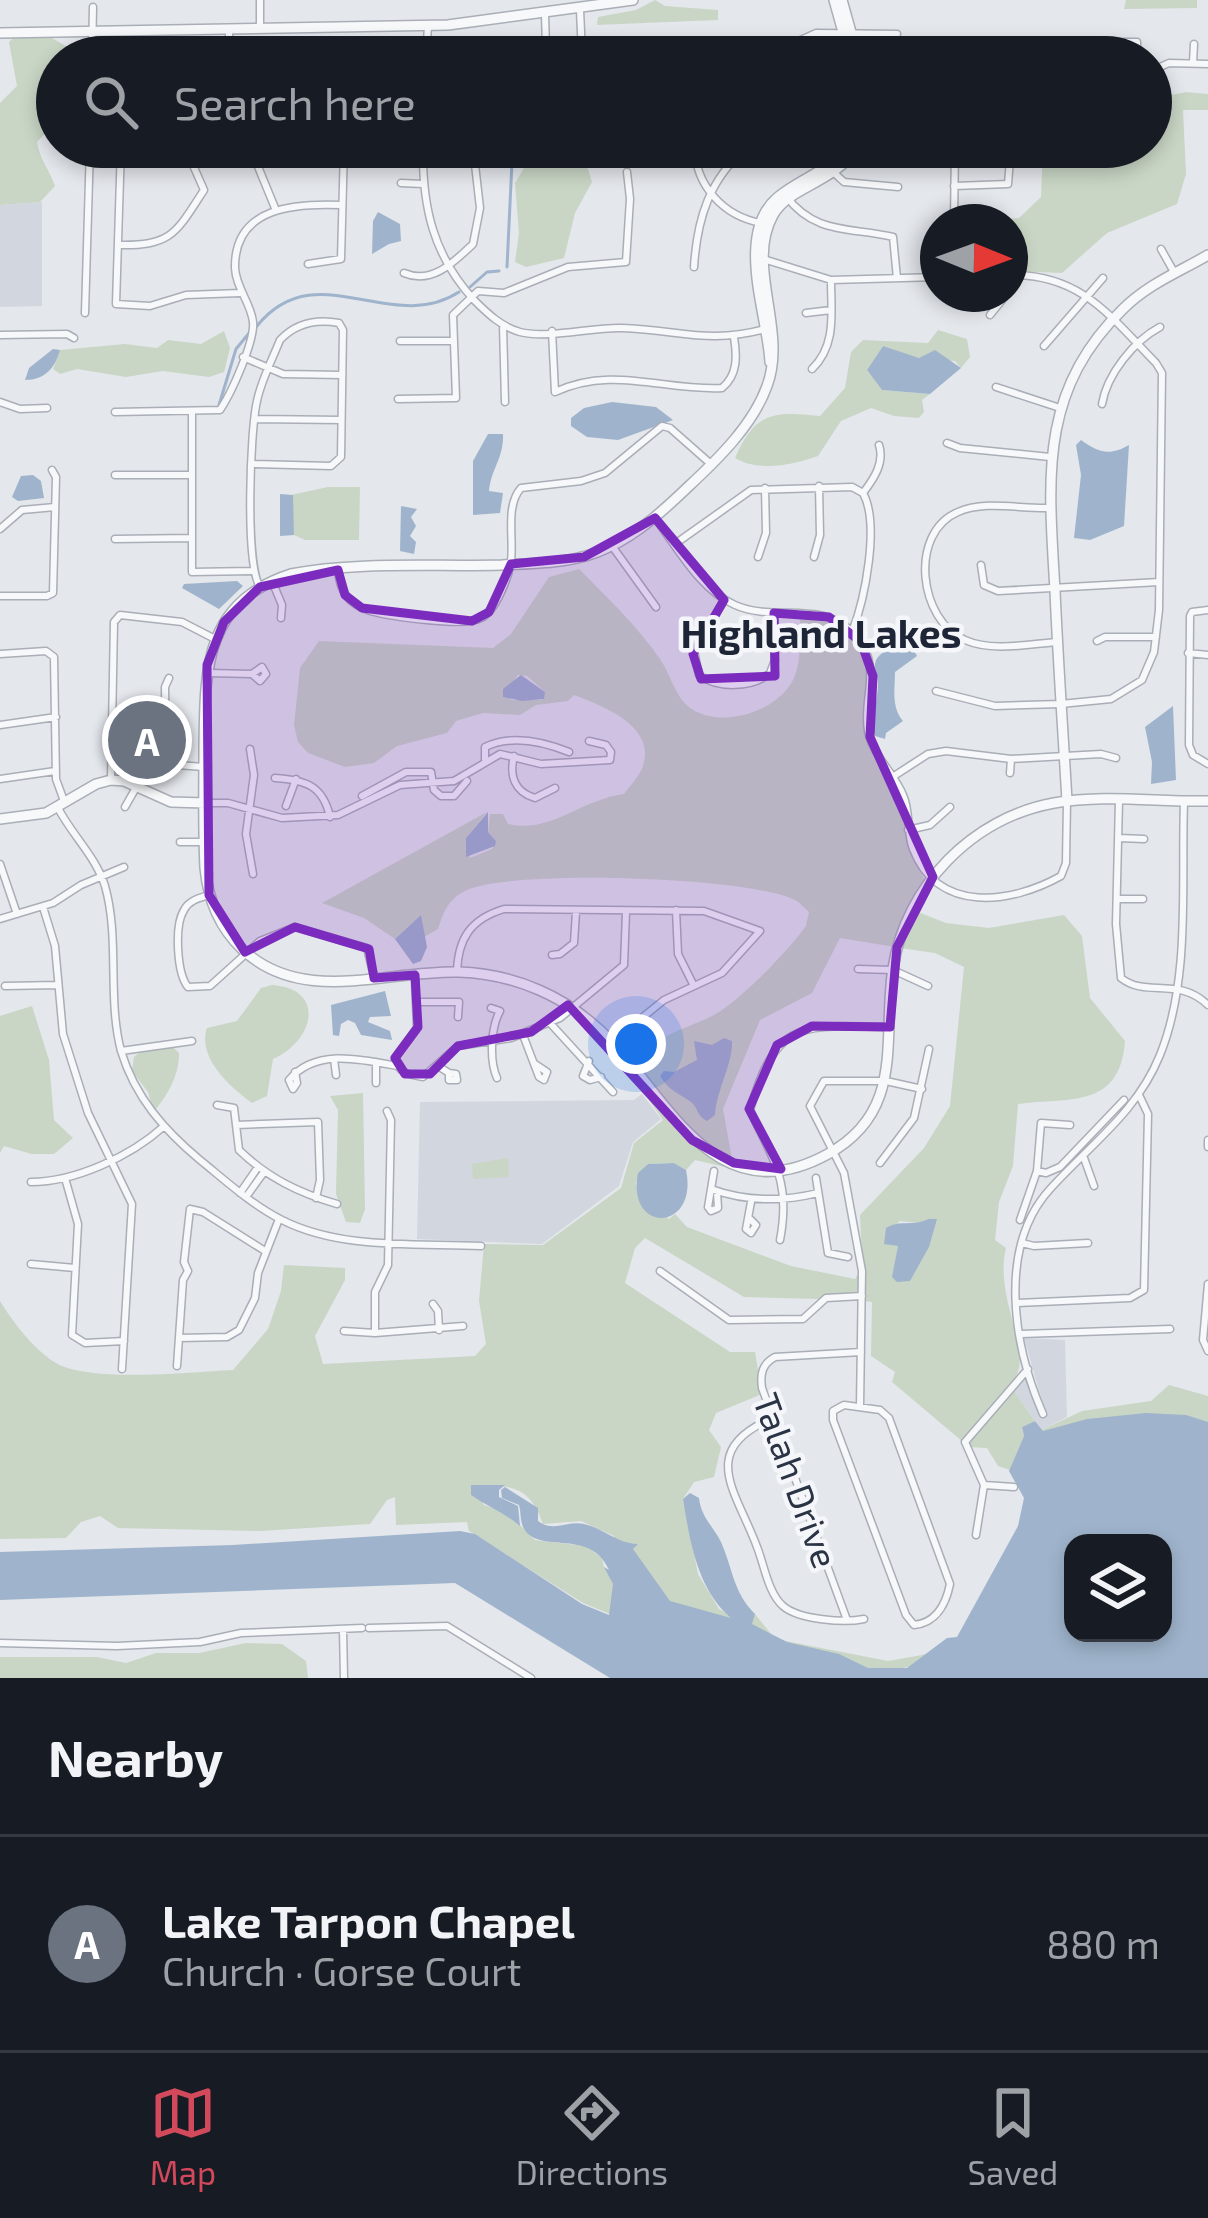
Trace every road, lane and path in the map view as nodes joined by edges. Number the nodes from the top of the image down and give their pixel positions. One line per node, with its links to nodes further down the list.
1 (260, 0): 11 (street)
2 (520, 0): 8 (street)
3 (633, 0): 6 (street)
4 (838, 0): 12 (street)
5 (93, 7): 14 (street)
6 (580, 10): 7 (street); 19 (street)
7 (545, 14): 8 (street); 18 (street)
8 (520, 16): 9 (street)
9 (428, 26): 11 (street); 17 (street)
10 (229, 30): 11 (street); 14 (street); 16 (street)
11 (261, 30)
12 (847, 32): 15 (street); 20 (street); 21 (street)
13 (0, 33): 14 (street)
14 (92, 33)
15 (897, 34)
16 (229, 36)
17 (427, 36)
18 (546, 36)
19 (581, 36)
20 (812, 36)
21 (848, 36)
22 (1194, 44): 24 (street)
23 (1172, 63): 24 (street)
24 (1193, 63): 25 (street)
25 (1208, 64)
26 (89, 168): 70 (street)
27 (120, 168): 51 (street)
28 (194, 168): 51 (street)
29 (259, 168): 49 (street)
30 (343, 168): 48 (street)
31 (423, 168): 42 (street)
32 (475, 168): 56 (street)
33 (697, 168): 45 (street)
34 (726, 168): 45 (street)
35 (833, 168): 39 (street)
36 (834, 168): 39 (street)
37 (955, 168): 43 (street)
38 (1009, 168): 43 (street)
39 (831, 171): 44 (street); 46 (street)
40 (627, 172): 67 (street)
41 (401, 183): 42 (street)
42 (423, 184): 56 (street)
43 (955, 186): 47 (street)
44 (898, 187)
45 (709, 193): 50 (street); 57 (street)
46 (786, 196): 50 (street); 54 (street); 62 (street)
47 (954, 204)
48 (342, 206): 49 (street); 55 (street)
49 (275, 208): 65 (street)
50 (761, 223): 54 (street)
51 (118, 245): 65 (street)
52 (1162, 249): 58 (street)
53 (1208, 255): 58 (street)
54 (761, 258): 64 (street); 76 (street)
55 (308, 265)
56 (448, 266): 59 (street); 67 (street)
57 (694, 267)
58 (1174, 272): 73 (street)
59 (404, 273)
60 (1028, 275): 66 (street)
61 (920, 277): 62 (street)
62 (897, 278): 64 (street)
63 (1103, 278): 66 (street)
64 (831, 280): 68 (street)
65 (242, 293): 85 (street)
66 (1088, 296): 73 (street); 84 (street)
67 (471, 297): 74 (street); 81 (street)
68 (831, 310): 71 (street); 87 (street)
69 (992, 312): 72 (street)
70 (85, 313)
71 (806, 314)
72 (990, 315)
73 (1112, 320): 83 (street); 95 (street)
74 (503, 325): 77 (street); 92 (street)
75 (1160, 327): 83 (street)
76 (769, 328): 80 (street); 104 (street)
77 (552, 331): 80 (street); 80 (street)
78 (0, 335): 79 (street)
79 (74, 338)
80 (734, 338)
81 (454, 340): 82 (street); 90 (street)
82 (400, 341)
83 (1138, 344): 93 (street); 126 (street)
84 (1044, 346)
85 (243, 357): 86 (street); 96 (street)
86 (269, 368): 88 (street); 88 (street); 98 (street)
87 (812, 369)
88 (342, 375): 99 (street)
89 (996, 388): 95 (street)
90 (398, 399)
91 (0, 402): 94 (street)
92 (505, 402)
93 (1102, 404)
94 (47, 408)
95 (1060, 408): 102 (street)
96 (192, 411): 97 (street); 107 (street)
97 (115, 412)
98 (255, 419): 99 (street); 103 (street)
99 (341, 420): 103 (street)
100 (947, 443): 102 (street)
101 (878, 445): 110 (street)
102 (1050, 457): 112 (street)
103 (253, 464): 124 (street)
104 (712, 465): 113 (street); 121 (street)
105 (52, 470): 111 (street)
106 (116, 475): 107 (street)
107 (191, 475): 115 (street)
108 (818, 486): 109 (street); 110 (street); 120 (street)
109 (765, 488): 117 (street); 119 (street)
110 (862, 493): 135 (street)
111 (55, 507): 114 (street); 129 (street)
112 (1049, 508): 128 (street); 139 (street)
113 (655, 518): 117 (street); 118 (street)
114 (0, 530)
115 (192, 538): 116 (street); 124 (street)
116 (115, 539)
117 (675, 544): 130 (street)
118 (612, 546): 121 (street); 131 (street)
119 (758, 557)
120 (814, 557)
121 (511, 564): 123 (street); 123 (street)
122 (981, 565): 128 (street)
123 (338, 570): 125 (street)
124 (252, 571): 127 (street)
125 (272, 581): 127 (street); 134 (street)
126 (1159, 582): 128 (street); 136 (street)
127 (260, 587): 137 (street)
128 (1054, 588): 139 (street)
129 (0, 596)
130 (724, 600): 133 (street); 133 (street)
131 (656, 607)
132 (1208, 610): 140 (street)
133 (774, 613): 135 (street)
134 (280, 618)
135 (852, 632): 162 (street)
136 (1156, 637): 138 (street); 147 (street)
137 (215, 639): 143 (street); 166 (street)
138 (1097, 641)
139 (1057, 642): 147 (street)
140 (1188, 653): 142 (street); 158 (street)
141 (0, 654): 148 (street)
142 (1208, 655)
143 (206, 673): 144 (street); 159 (street)
144 (252, 674)
145 (169, 678): 159 (street)
146 (936, 691): 147 (street)
147 (1061, 704): 154 (street)
148 (56, 717): 149 (street); 160 (street)
149 (0, 725)
150 (589, 741): 153 (street)
151 (250, 749): 181 (street)
152 (568, 752): 156 (street)
153 (514, 756): 156 (street); 170 (street)
154 (1064, 756): 155 (street); 157 (street); 173 (street)
155 (1116, 758)
156 (485, 759): 168 (street)
157 (1011, 759): 161 (street); 162 (street)
158 (1208, 764)
159 (204, 767): 176 (street)
160 (56, 771): 163 (street); 177 (street)
161 (1010, 773)
162 (892, 777): 184 (street)
163 (0, 778)
164 (275, 778): 165 (street)
165 (296, 779): 178 (street); 182 (street)
166 (111, 780): 169 (street); 177 (street)
167 (467, 782): 168 (street)
168 (434, 784): 171 (street); 182 (street)
169 (137, 786): 176 (street); 179 (street)
170 (554, 788)
171 (362, 796)
172 (1119, 800): 173 (street); 174 (street); 185 (street)
173 (1066, 801): 193 (street); 193 (street)
174 (1184, 802): 175 (street); 213 (street)
175 (1208, 802)
176 (205, 803): 181 (street); 188 (street)
177 (62, 806): 183 (street); 192 (street)
178 (286, 806)
179 (125, 807)
180 (950, 807): 184 (street)
181 (249, 809): 182 (street); 191 (street)
182 (330, 817)
183 (0, 819)
184 (908, 830): 193 (street)
185 (1118, 838): 186 (street); 195 (street)
186 (1144, 839)
187 (180, 842): 188 (street)
188 (205, 842): 194 (street)
189 (0, 864): 201 (street)
190 (124, 867): 192 (street)
191 (253, 874)
192 (102, 877): 197 (street); 227 (street)
193 (933, 877): 206 (street)
194 (209, 895): 203 (street); 203 (street)
195 (1117, 899): 196 (street); 213 (street)
196 (1143, 899)
197 (44, 907): 201 (street); 211 (street)
198 (626, 910): 199 (street); 200 (street); 218 (street)
199 (676, 910): 214 (street); 214 (street)
200 (576, 912): 204 (street); 207 (street)
201 (16, 914): 202 (street)
202 (0, 920)
203 (245, 952): 209 (street); 209 (street)
204 (552, 955)
205 (858, 969): 206 (street)
206 (893, 970): 212 (street); 221 (street)
207 (457, 972): 208 (street); 218 (street)
208 (411, 975): 209 (street); 215 (street)
209 (374, 978)
210 (5, 986): 211 (street)
211 (58, 986): 252 (street)
212 (928, 986)
213 (1177, 986): 216 (street); 243 (street)
214 (695, 987): 225 (street)
215 (418, 1002): 219 (street); 232 (street)
216 (1208, 1005)
217 (491, 1008): 224 (street)
218 (573, 1008): 220 (street); 225 (street)
219 (458, 1017)
220 (550, 1023): 222 (street); 229 (street)
221 (890, 1027): 239 (street); 254 (street)
222 (523, 1035): 224 (street); 231 (street)
223 (192, 1041): 227 (street)
224 (494, 1042): 233 (street); 238 (street)
225 (611, 1042): 254 (street)
226 (929, 1049): 241 (street)
227 (122, 1051): 249 (street)
228 (334, 1059): 230 (street); 234 (street); 236 (street)
229 (589, 1061): 237 (street); 237 (street)
230 (376, 1062): 232 (street); 240 (street)
231 (535, 1064)
232 (397, 1066): 233 (street)
233 (438, 1066): 235 (street)
234 (295, 1072)
235 (448, 1073)
236 (335, 1075)
237 (601, 1077): 242 (street)
238 (497, 1078)
239 (886, 1081): 241 (street); 250 (street); 250 (street)
240 (376, 1083)
241 (922, 1089): 253 (street)
242 (613, 1092)
243 (1139, 1096): 251 (street); 284 (street)
244 (1124, 1100): 257 (street)
245 (217, 1105): 247 (street)
246 (387, 1112): 273 (street)
247 (236, 1125): 255 (street); 265 (street)
248 (1070, 1126): 257 (street)
249 (163, 1127): 252 (street); 264 (street)
250 (833, 1151): 254 (street); 283 (street)
251 (1084, 1158): 261 (street); 262 (street)
252 (109, 1160): 258 (street); 293 (street)
253 (880, 1163)
254 (782, 1169): 266 (street)
255 (261, 1170): 264 (street); 265 (street)
256 (714, 1171): 267 (street)
257 (1040, 1174): 261 (street); 271 (street)
258 (65, 1178): 260 (street); 280 (street)
259 (816, 1178): 263 (street)
260 (31, 1182)
261 (1053, 1186): 274 (street)
262 (1094, 1186)
263 (818, 1193): 266 (street); 278 (street)
264 (243, 1195): 270 (street)
265 (316, 1198): 268 (street)
266 (787, 1199): 267 (street); 272 (street)
267 (751, 1200): 269 (street)
268 (338, 1204)
269 (749, 1218)
270 (279, 1219): 273 (street); 277 (street)
271 (1021, 1220)
272 (780, 1240)
273 (389, 1242): 276 (street); 290 (street)
274 (1022, 1243): 275 (street); 284 (street)
275 (1088, 1243)
276 (481, 1246)
277 (265, 1251): 292 (street); 292 (street)
278 (848, 1257)
279 (31, 1264): 280 (street)
280 (75, 1268): 293 (street)
281 (660, 1271): 283 (street)
282 (1208, 1284): 294 (street)
283 (862, 1296): 295 (street)
284 (1017, 1303): 291 (street)
285 (433, 1304): 288 (street)
286 (463, 1326): 288 (street)
287 (1170, 1329): 291 (street)
288 (439, 1330): 290 (street)
289 (344, 1331): 290 (street)
290 (375, 1333)
291 (1021, 1334): 298 (street)
292 (179, 1338): 296 (street)
293 (124, 1341): 297 (street)
294 (1207, 1351)
295 (861, 1352): 299 (street); 301 (street, Talah Drive)
296 (177, 1366)
297 (122, 1370)
298 (1028, 1370): 300 (street); 302 (street)
299 (860, 1406): 299 (street)
300 (1043, 1414)
301 (773, 1418): 306 (street, Talah Drive); 306 (street)
302 (984, 1485): 303 (street); 304 (street)
303 (1014, 1487)
304 (976, 1535)
305 (865, 1619): 306 (street)
306 (847, 1620)
307 (343, 1629): 308 (street); 309 (street); 310 (street)
308 (0, 1643)
309 (344, 1678)
310 (531, 1678)

